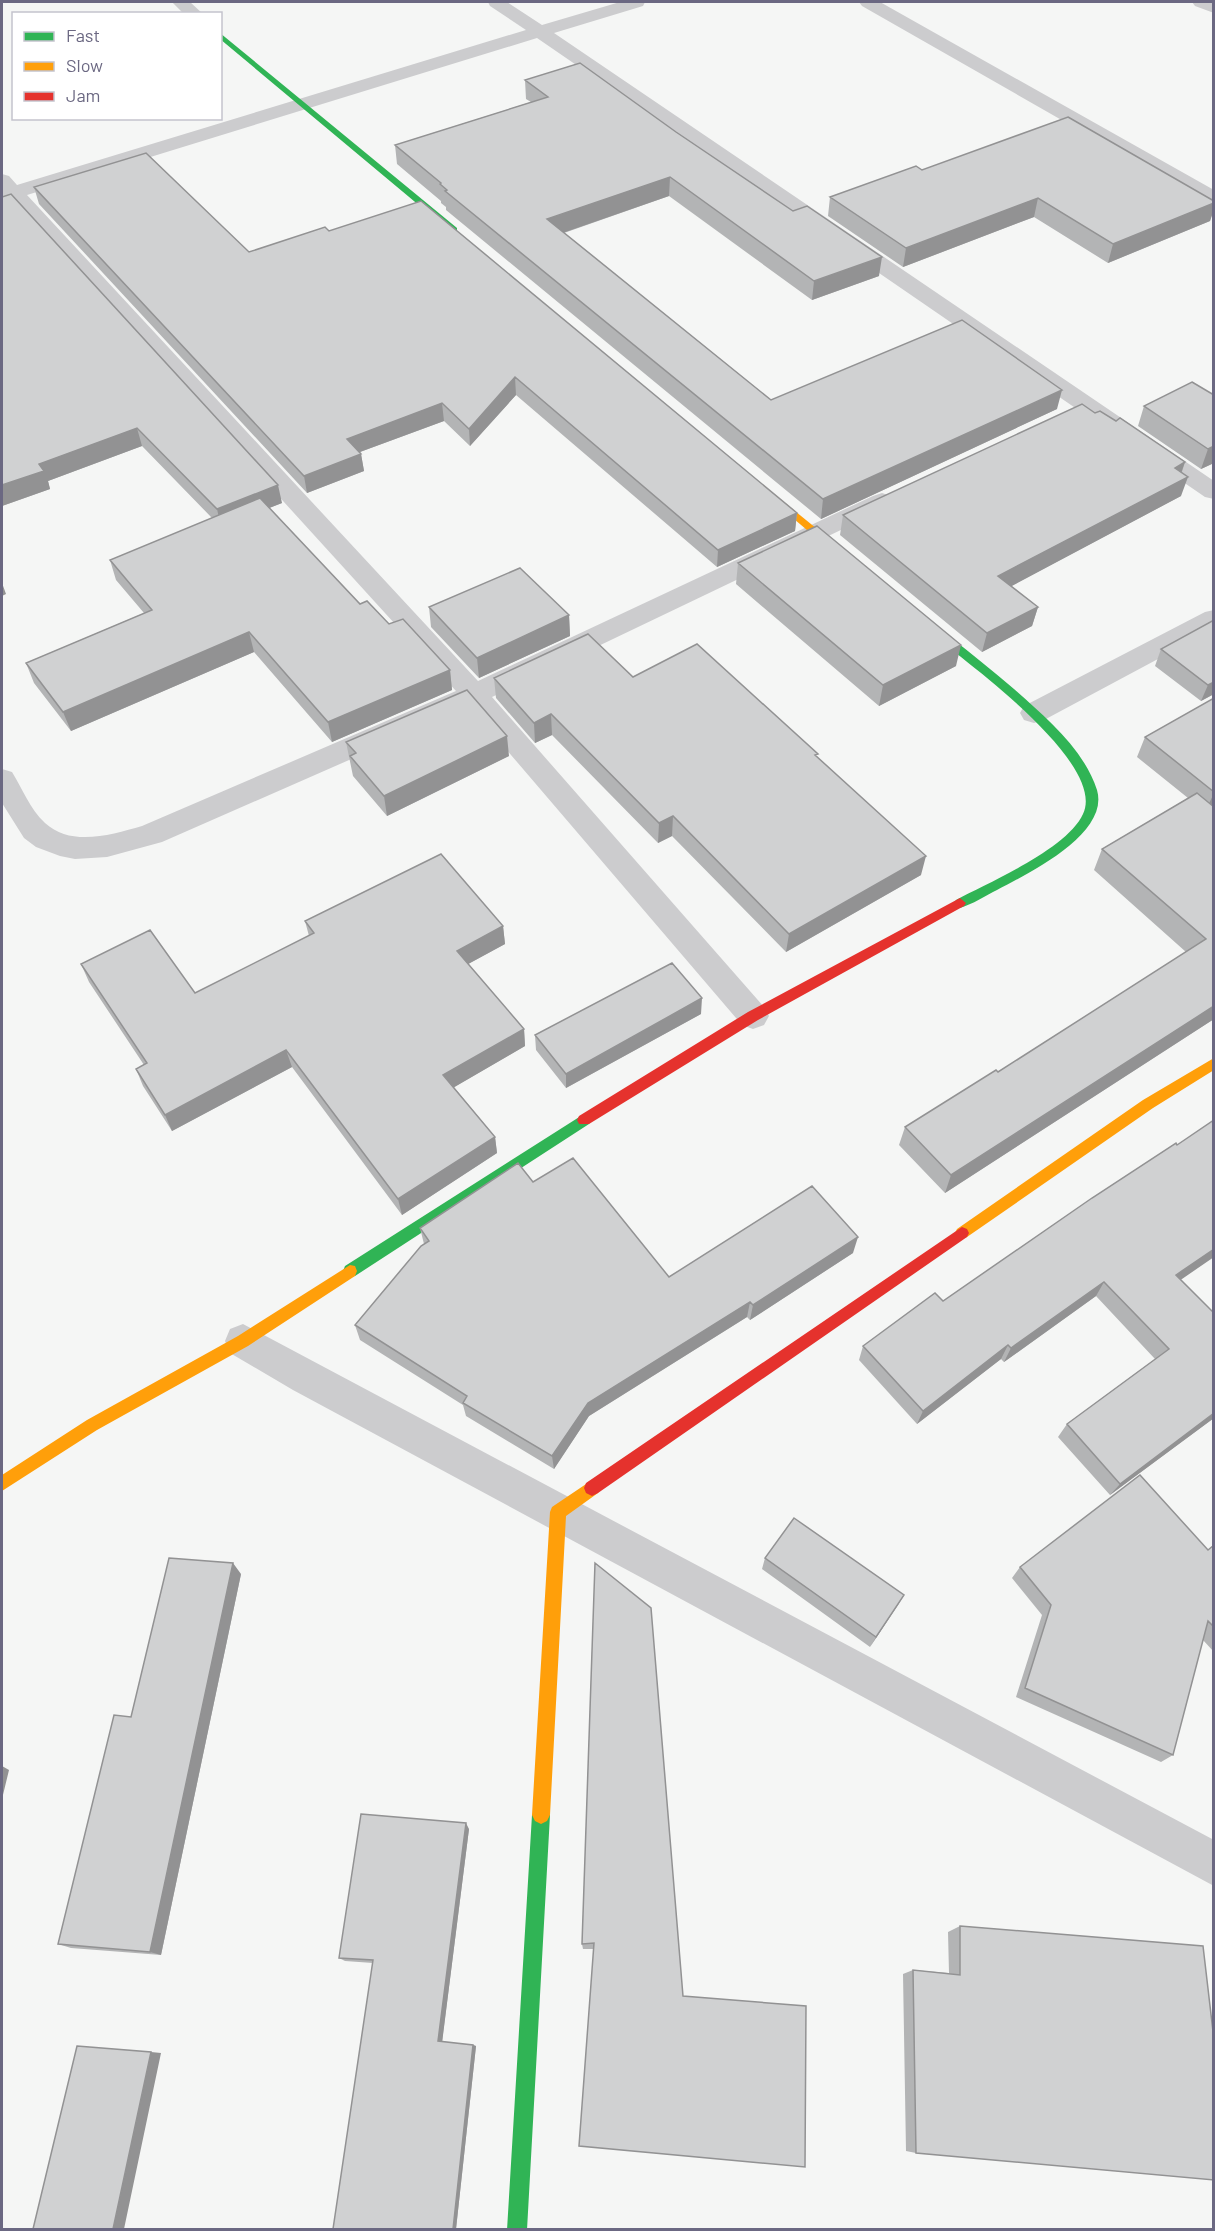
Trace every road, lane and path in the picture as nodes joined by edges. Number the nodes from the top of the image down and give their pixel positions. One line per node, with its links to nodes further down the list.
1 (180, 2): 7 (street)
2 (496, 2): 8 (street)
3 (638, 2): 8 (street)
4 (868, 2): 12 (street)
5 (1201, 2): 6 (street)
6 (1214, 8)
7 (192, 12)
8 (540, 32): 10 (street); 16 (street)
9 (222, 37): 10 (street)
10 (302, 103): 11 (street); 13 (street)
11 (5, 189): 21 (street)
12 (1214, 199)
13 (467, 241)
14 (751, 479): 17 (street)
15 (909, 489): 17 (street)
16 (1214, 492)
17 (815, 532): 18 (street); 21 (street)
18 (852, 562)
19 (915, 615): 22 (street)
20 (1214, 618): 22 (street)
21 (474, 694): 23 (street); 24 (street)
22 (1034, 713): 24 (street)
23 (2, 779)
24 (753, 1016): 26 (street)
25 (1214, 1063): 28 (street)
26 (243, 1341): 27 (street); 28 (street)
27 (2, 1484)
28 (558, 1512): 29 (street); 30 (street)
29 (1214, 1864)
30 (517, 2229)

